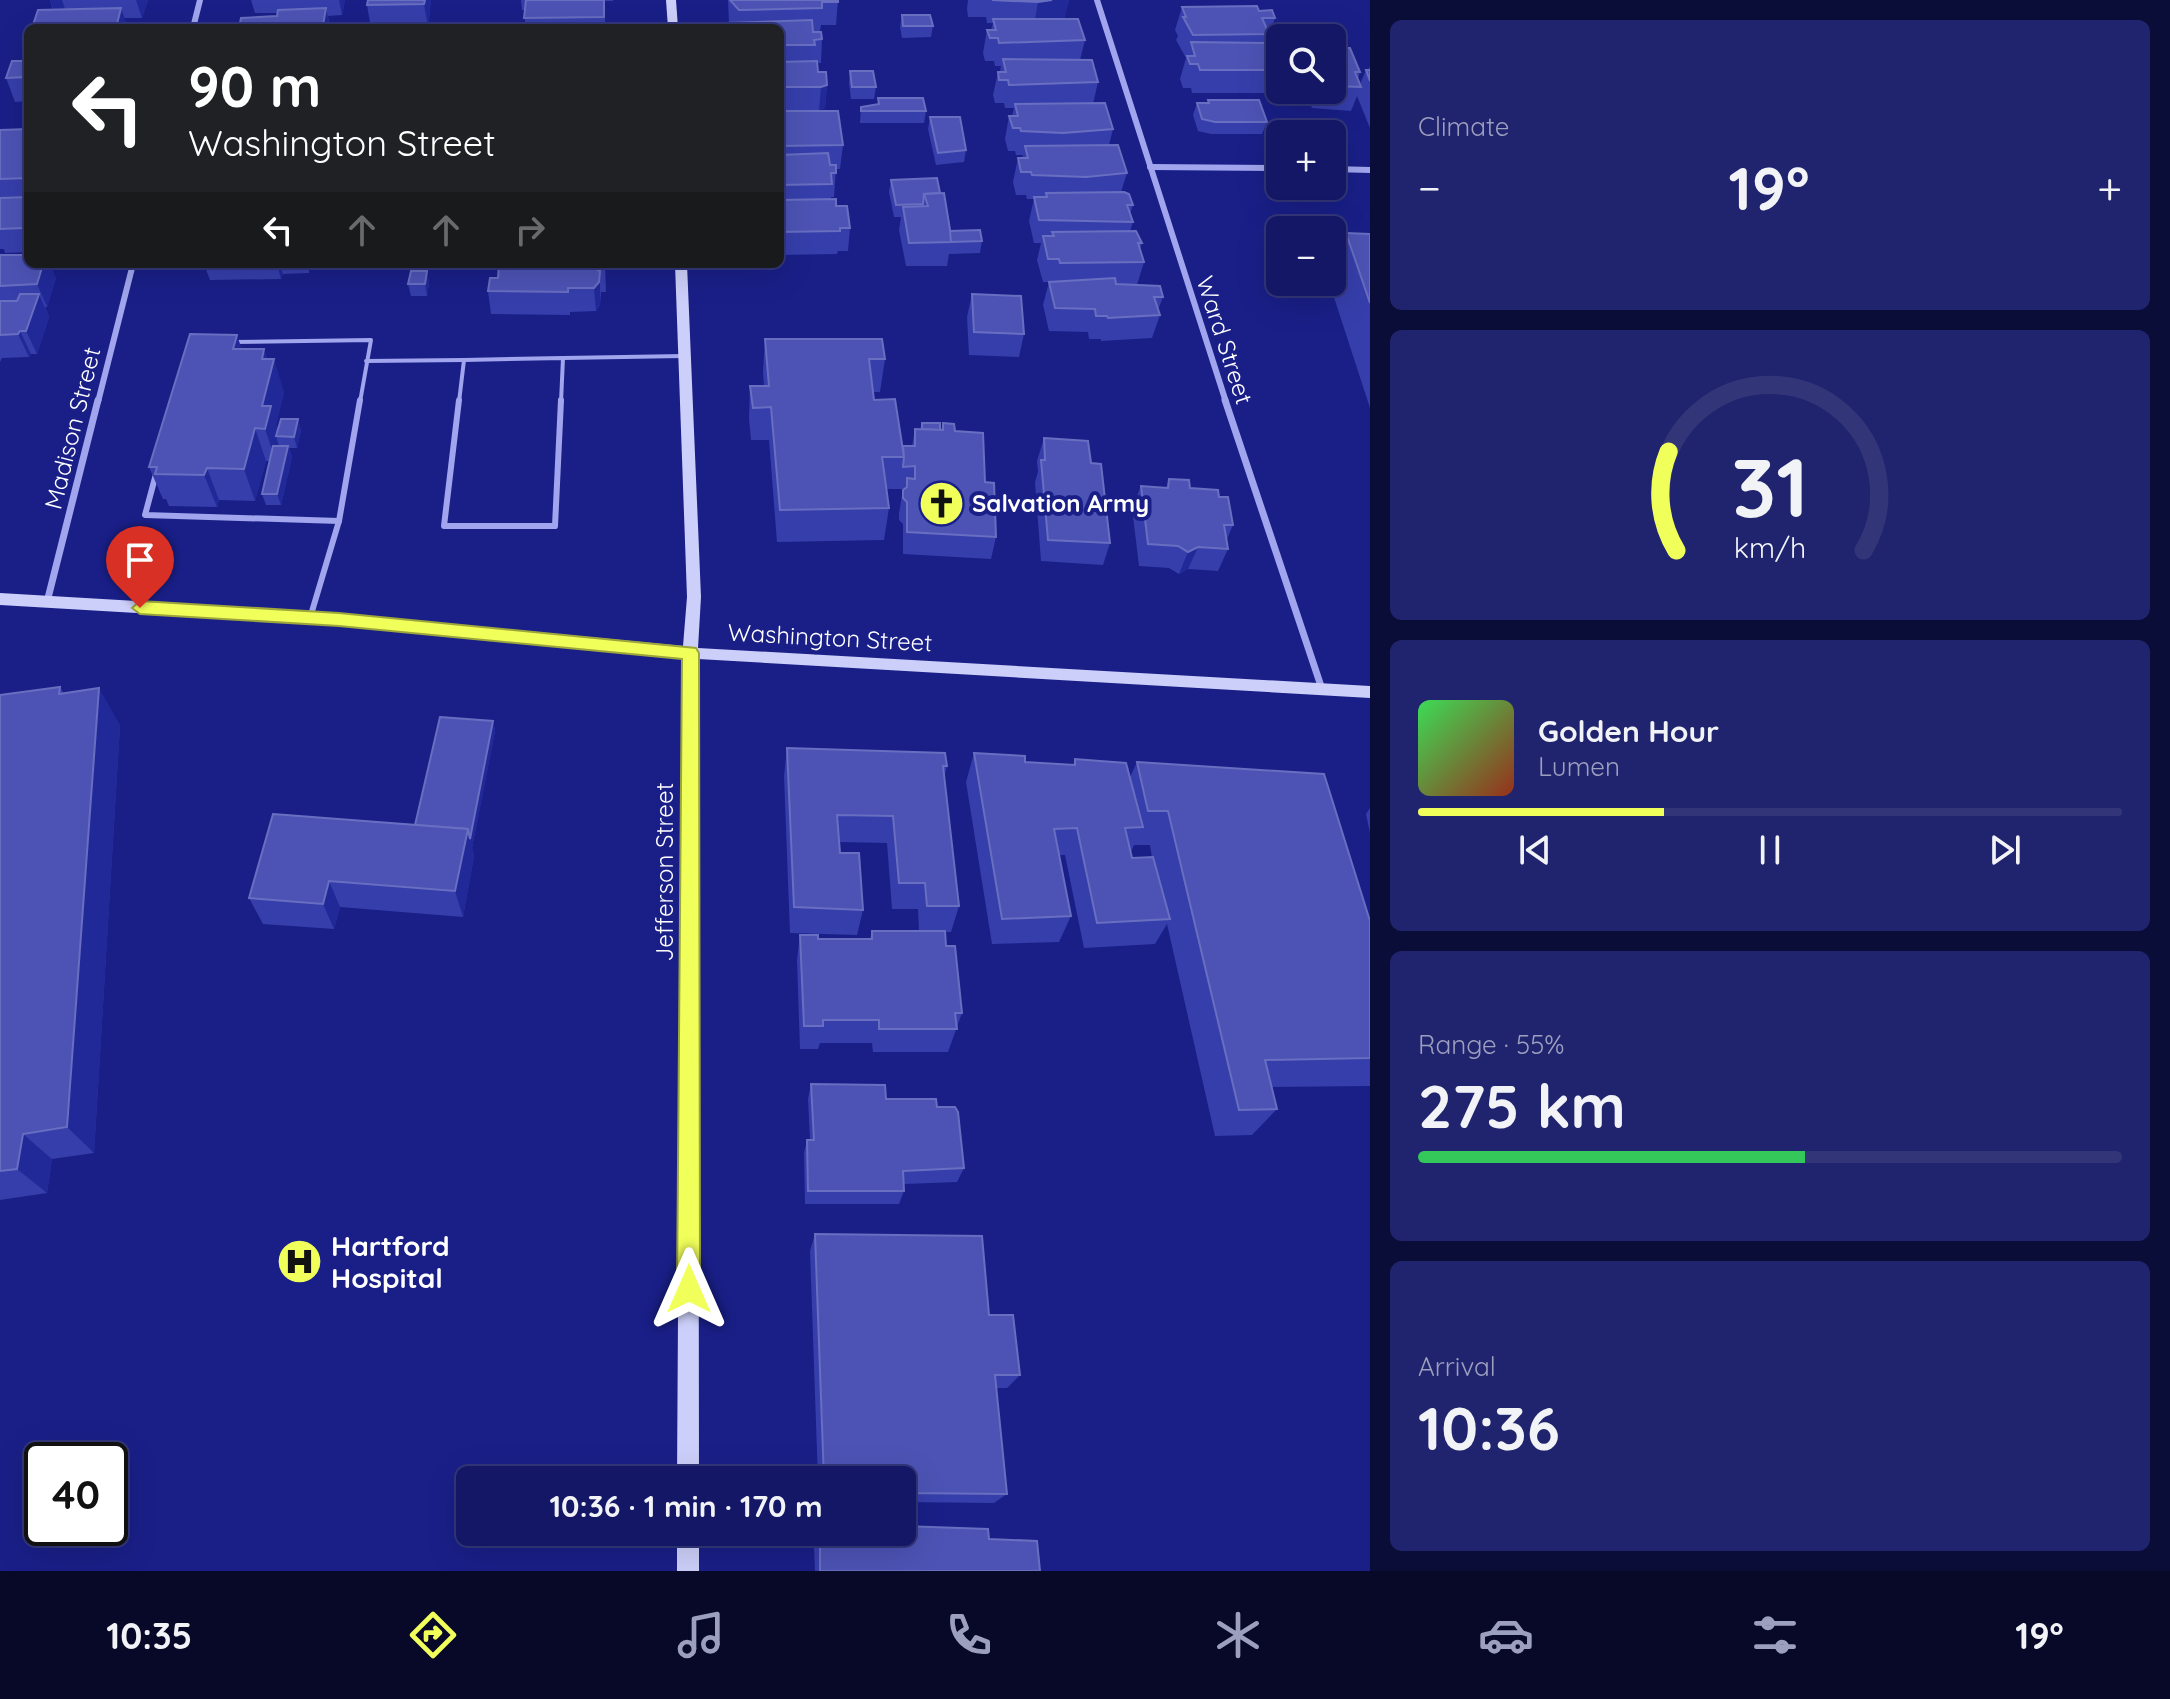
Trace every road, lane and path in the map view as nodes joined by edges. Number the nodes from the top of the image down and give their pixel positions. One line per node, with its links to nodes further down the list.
1 (200, 0): 4 (street)
2 (671, 0): 5 (street)
3 (1097, 0): 6 (street, Ward Street)
4 (194, 24)
5 (673, 24)
6 (1150, 167): 7 (street); 23 (street, Ward Street)
7 (1266, 168)
8 (1346, 169): 9 (street)
9 (1370, 170)
10 (132, 268): 20 (street, Madison Street)
11 (681, 268): 13 (street, Jefferson Street)
12 (222, 342): 16 (lane)
13 (685, 356): 14 (lane); 22 (street, Jefferson Street)
14 (563, 358): 15 (lane); 15 (lane)
15 (464, 359): 16 (lane)
16 (366, 361): 18 (lane)
17 (157, 472): 18 (lane)
18 (339, 521): 21 (lane)
19 (0, 599): 20 (street, Washington Street)
20 (47, 602): 21 (street, Washington Street)
21 (310, 618): 22 (street, Washington Street)
22 (690, 653): 23 (street, Washington Street); 25 (street, Jefferson Street)
23 (1322, 689): 24 (street, Washington Street)
24 (1370, 692)
25 (688, 1466)
26 (688, 1546): 27 (street)
27 (688, 1571)

